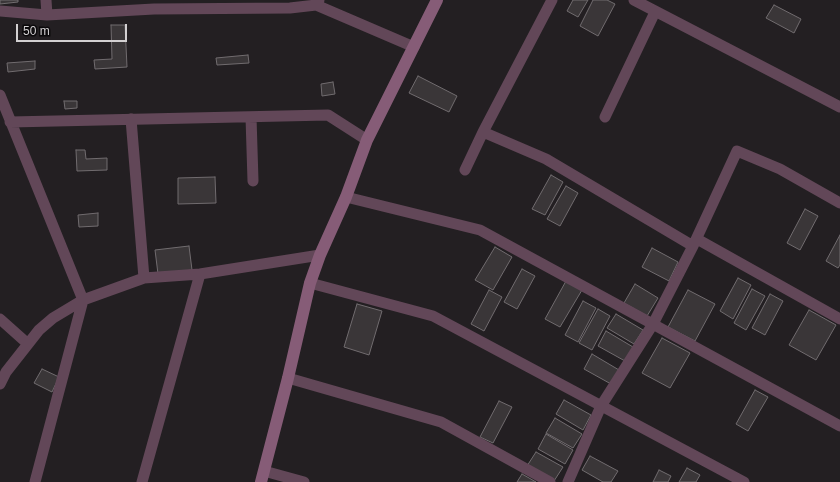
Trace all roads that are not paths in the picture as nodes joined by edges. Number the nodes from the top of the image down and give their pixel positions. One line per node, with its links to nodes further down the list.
1 (46, 0): 8 (street)
2 (437, 0): 9 (street)
3 (552, 0): 16 (street)
4 (634, 0): 7 (street)
5 (318, 2): 8 (street); 9 (street)
6 (0, 11): 8 (street)
7 (655, 12): 11 (street); 13 (street)
8 (47, 15)
9 (414, 47): 17 (street)
10 (0, 95): 15 (street)
11 (840, 107)
12 (252, 117): 14 (street); 17 (street); 19 (street)
13 (605, 117)
14 (131, 119): 15 (street); 25 (street)
15 (10, 122): 27 (street)
16 (483, 132): 18 (street); 22 (street)
17 (367, 140): 20 (street)
18 (465, 170)
19 (253, 181)
20 (346, 197): 23 (street); 30 (street)
21 (840, 203): 22 (street)
22 (695, 243): 29 (street); 30 (street)
23 (320, 255): 24 (street); 26 (street)
24 (200, 274): 25 (street); 38 (street)
25 (144, 278): 27 (street)
26 (310, 283): 32 (street); 34 (street)
27 (83, 300): 31 (street); 37 (street)
28 (0, 319): 31 (street)
29 (840, 319)
30 (653, 324): 34 (street); 35 (street)
31 (28, 344): 33 (street)
32 (288, 378): 36 (street); 40 (street)
33 (0, 384)
34 (601, 406): 41 (street); 42 (street)
35 (840, 426)
36 (262, 477): 39 (street)
37 (35, 482)
38 (142, 482)
39 (304, 482)
40 (550, 482)
41 (568, 482)
42 (744, 482)

